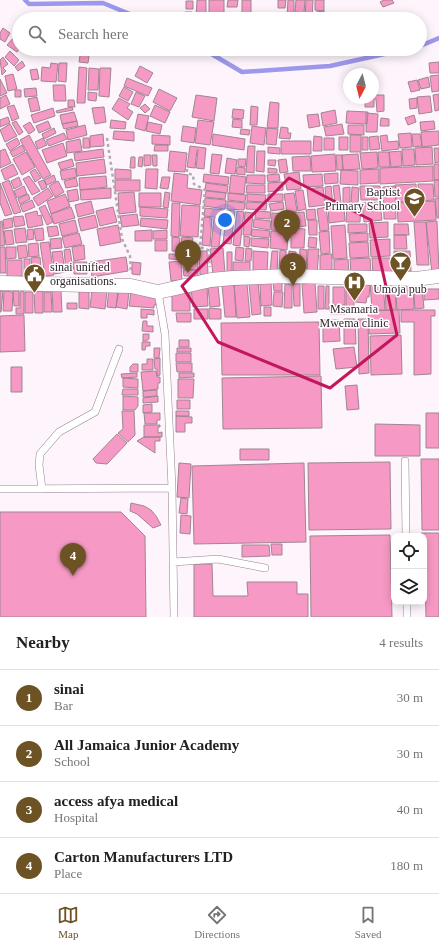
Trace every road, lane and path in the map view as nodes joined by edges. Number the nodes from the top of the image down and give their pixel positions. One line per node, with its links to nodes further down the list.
1 (107, 138): 6 (path)
2 (187, 169): 4 (path)
3 (439, 276): 4 (street)
4 (211, 280): 7 (street)
5 (0, 283): 6 (street)
6 (131, 286): 7 (street)
7 (158, 292): 10 (lane)
8 (119, 349): 11 (lane)
9 (405, 461): 13 (lane)
10 (172, 488): 11 (lane); 14 (lane)
11 (42, 489): 12 (lane)
12 (0, 490)
13 (406, 533)
14 (173, 562): 15 (lane); 17 (lane)
15 (265, 568)
16 (407, 605): 18 (lane)
17 (174, 617)
18 (407, 617)

